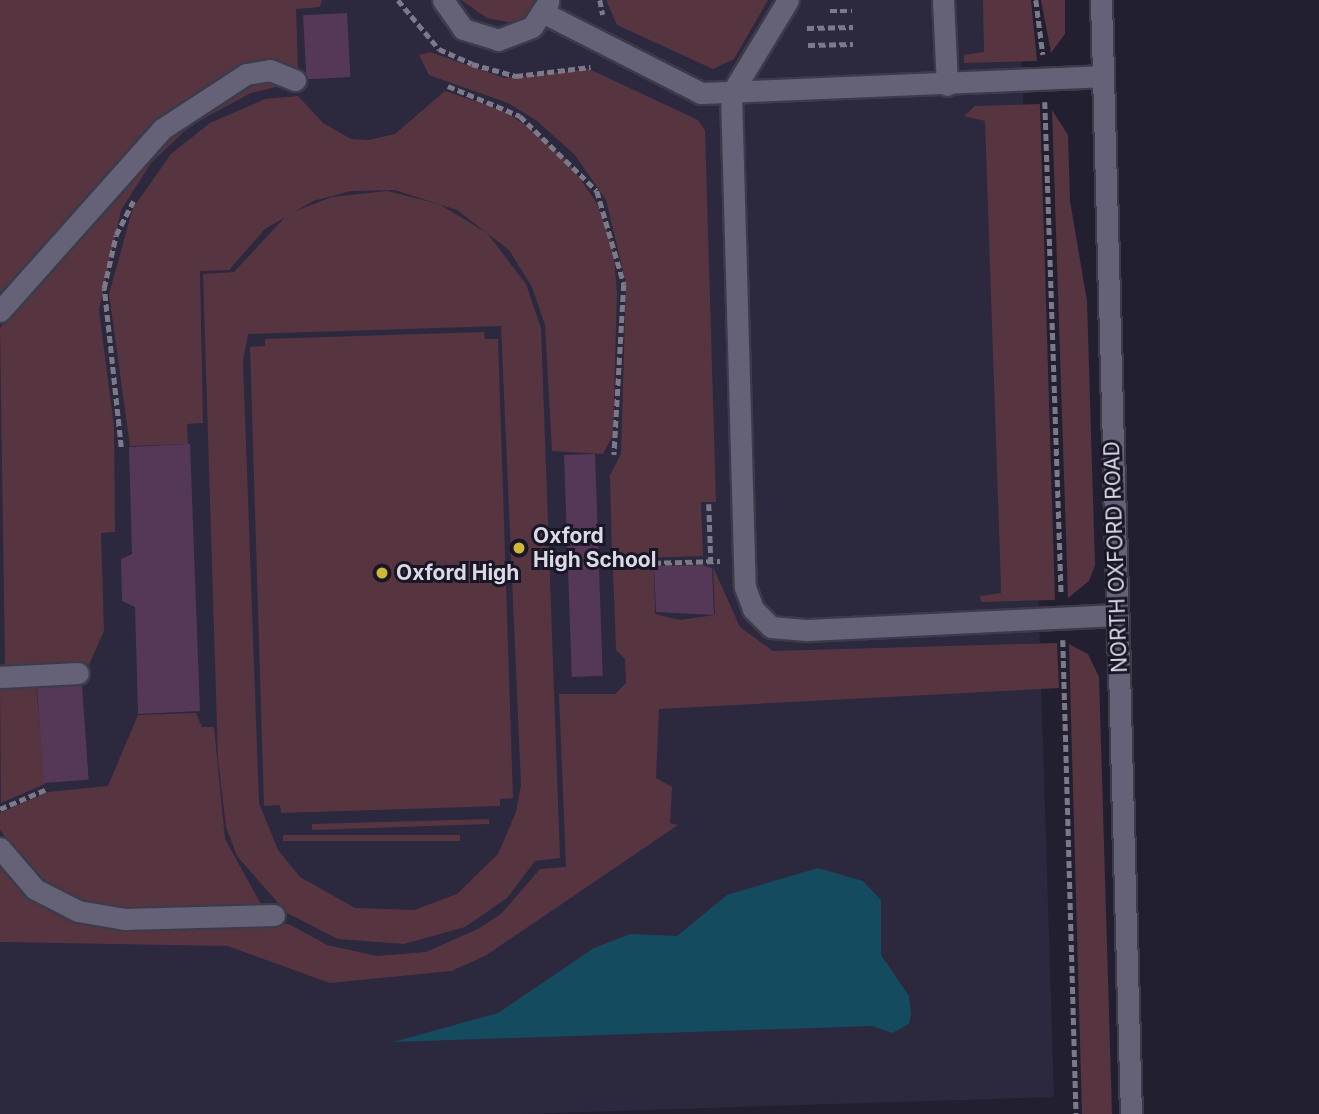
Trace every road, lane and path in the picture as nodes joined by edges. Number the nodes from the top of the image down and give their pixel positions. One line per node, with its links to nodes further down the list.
1 (398, 0): 17 (path)
2 (443, 0): 8 (street)
3 (600, 0): 11 (path)
4 (788, 0): 22 (street)
5 (943, 0): 20 (street)
6 (1036, 0): 16 (path)
7 (1101, 0): 18 (street, NORTH OXFORD ROAD)
8 (546, 6): 22 (street)
9 (852, 10): 10 (path)
10 (830, 12)
11 (610, 27)
12 (853, 27): 13 (path)
13 (807, 28)
14 (853, 44): 15 (path)
15 (808, 45)
16 (1043, 55)
17 (601, 70)
18 (1103, 76): 20 (street); 33 (street, NORTH OXFORD ROAD)
19 (295, 80): 25 (street)
20 (947, 85): 22 (street)
21 (448, 86): 27 (path)
22 (731, 94): 33 (street)
23 (1045, 105): 32 (path)
24 (137, 192): 26 (path)
25 (0, 311)
26 (121, 447)
27 (614, 455)
28 (709, 503): 30 (path)
29 (704, 561): 31 (path)
30 (711, 561)
31 (612, 564)
32 (1061, 600)
33 (1117, 615): 42 (street, NORTH OXFORD ROAD)
34 (1064, 642): 41 (path)
35 (78, 673): 36 (street)
36 (0, 677)
37 (47, 789): 38 (path)
38 (0, 809)
39 (0, 848): 40 (street)
40 (274, 915)
41 (1076, 1114)
42 (1131, 1114)

